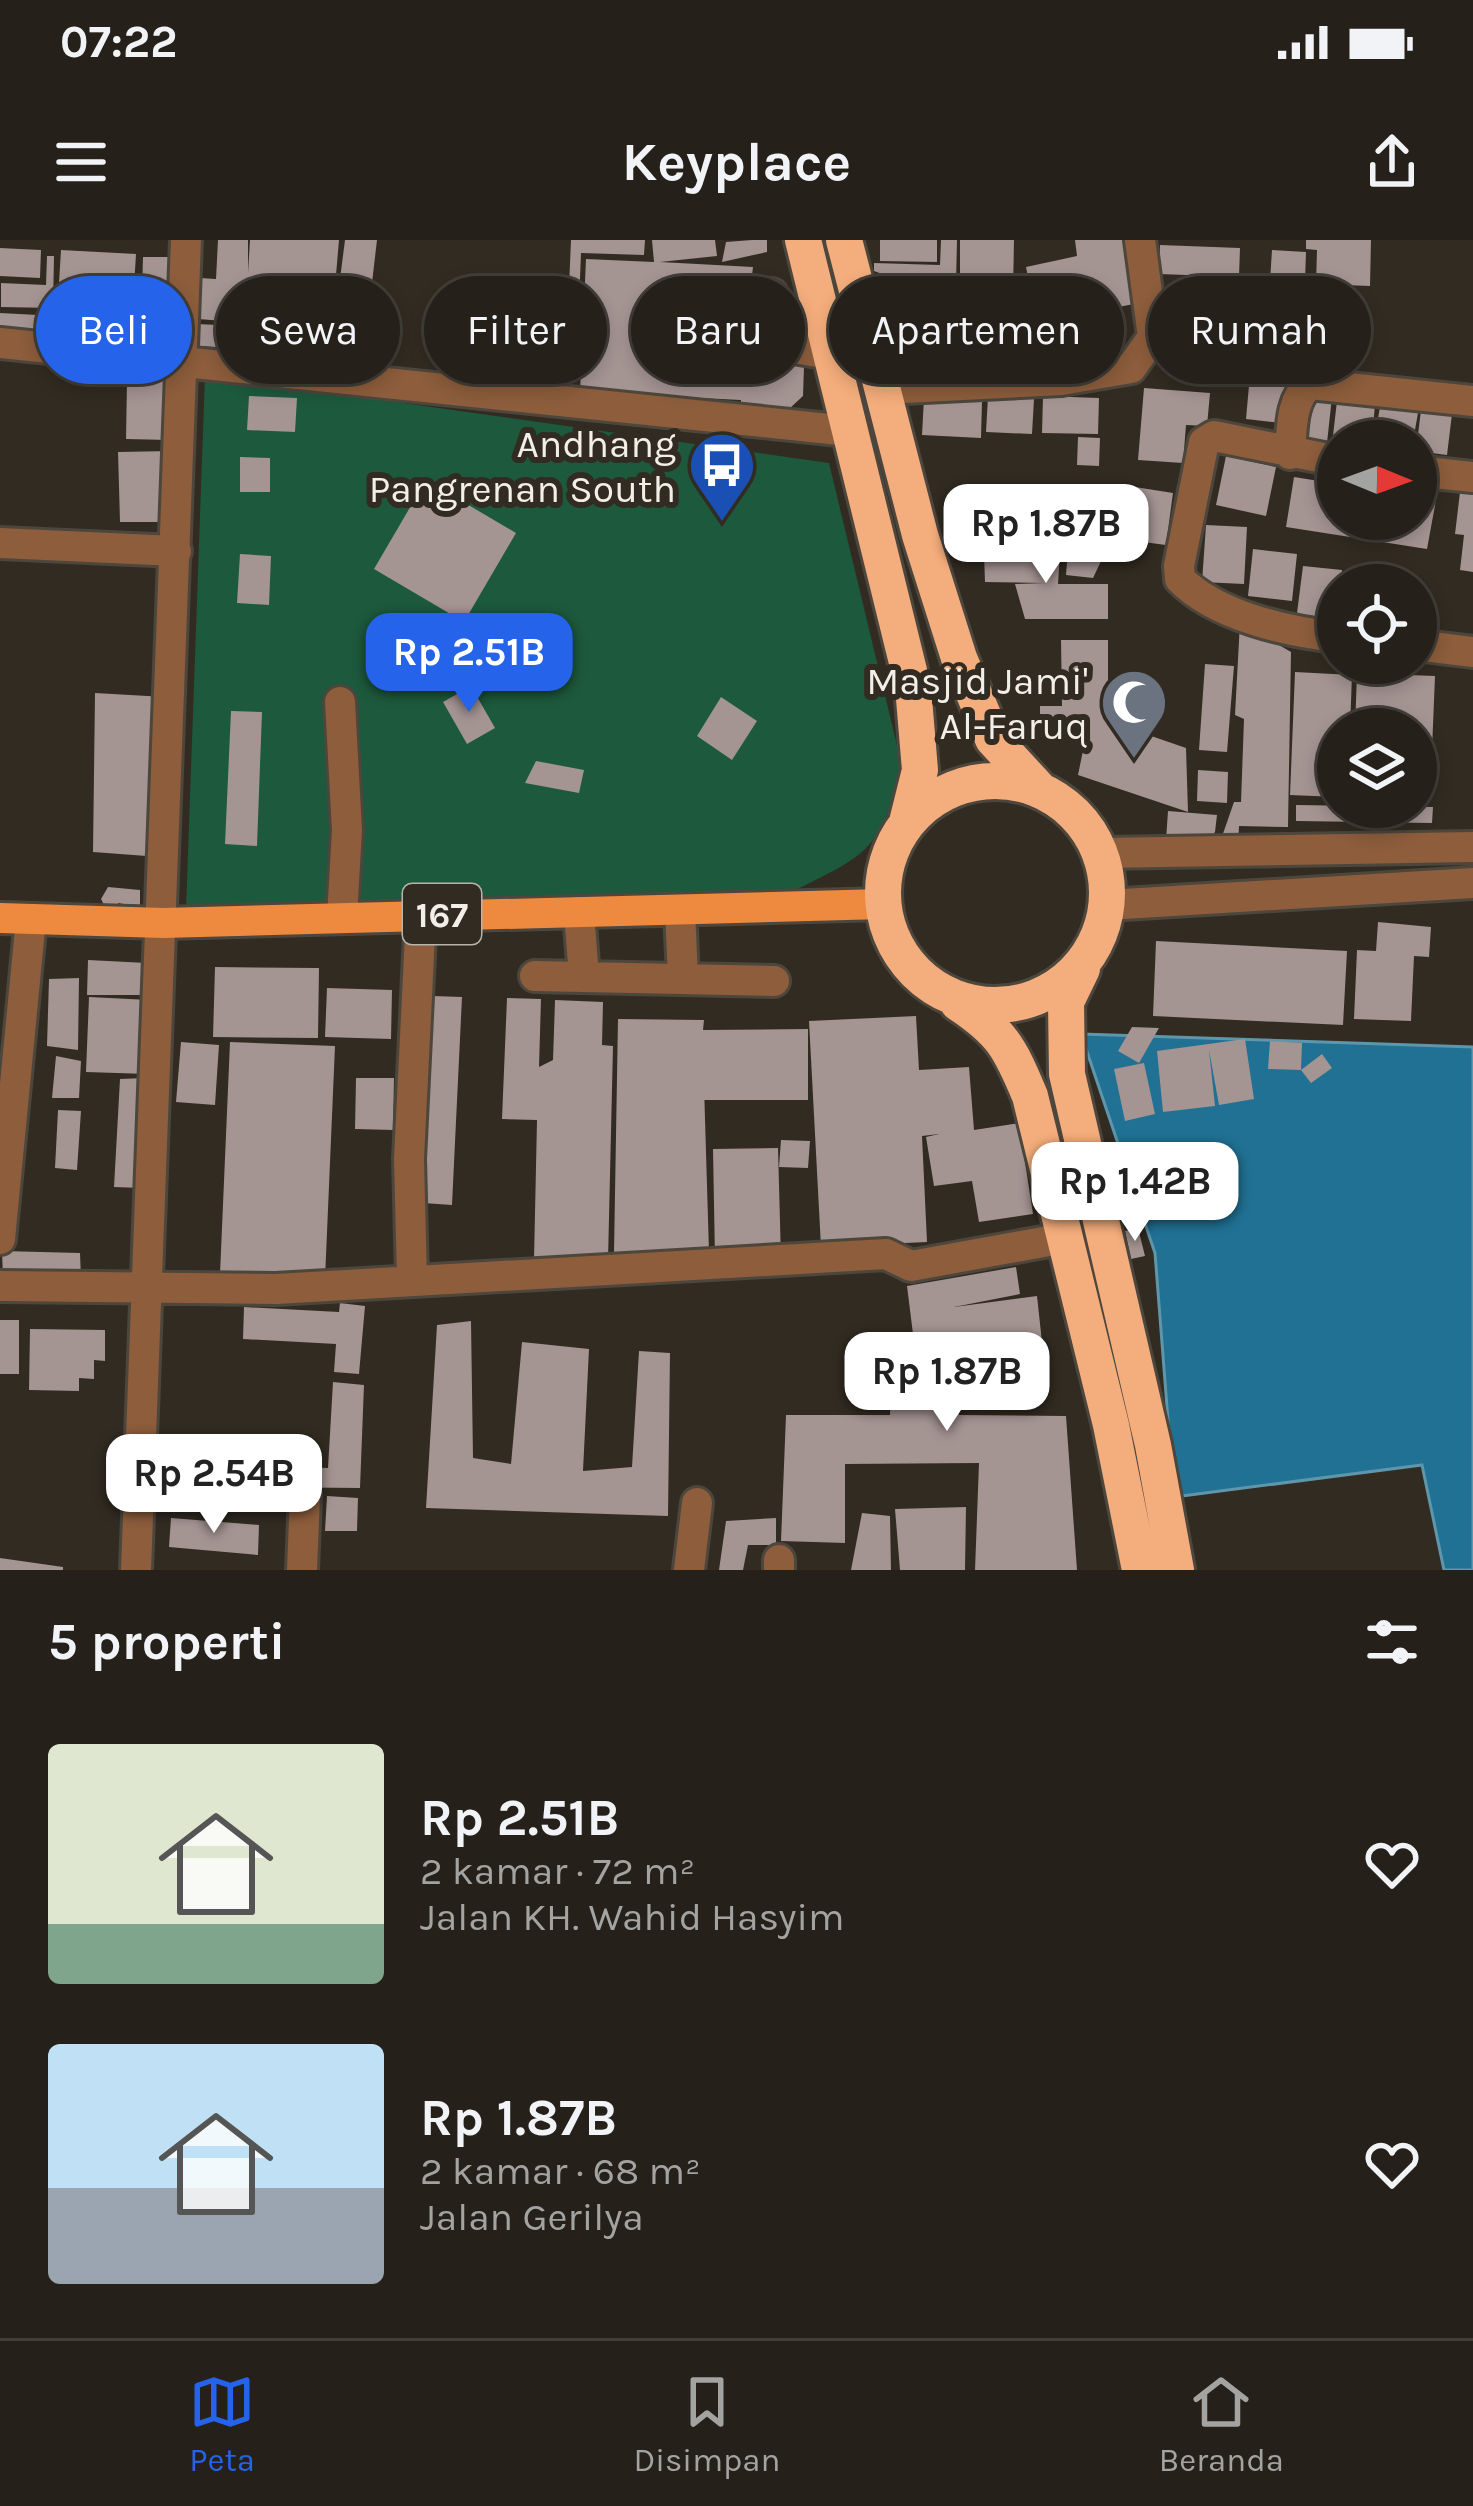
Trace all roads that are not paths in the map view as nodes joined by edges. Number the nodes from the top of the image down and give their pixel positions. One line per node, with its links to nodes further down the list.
1 (186, 240): 5 (street)
2 (803, 240): 8 (highway)
3 (844, 240): 12 (highway)
4 (1140, 240): 12 (street)
5 (185, 276)
6 (0, 343): 7 (street)
7 (36, 346)
8 (829, 350)
9 (192, 359): 14 (street)
10 (182, 384): 20 (street)
11 (837, 384): 14 (highway)
12 (884, 389): 25 (highway)
13 (1473, 401): 15 (street)
14 (849, 431): 26 (highway)
15 (1290, 454): 16 (street); 21 (street)
16 (1317, 457)
17 (1437, 473): 18 (street)
18 (1473, 477)
19 (0, 543): 20 (street)
20 (176, 551): 39 (street)
21 (1317, 635)
22 (1437, 648): 23 (street)
23 (1473, 652)
24 (340, 702): 37 (street)
25 (1039, 789): 26 (highway); 28 (highway)
26 (906, 825): 32 (highway)
27 (1473, 847): 29 (street)
28 (1100, 853): 29 (street); 33 (highway)
29 (1360, 853): 31 (street)
30 (1473, 883): 31 (street)
31 (1360, 888): 33 (street)
32 (884, 904): 34 (main road, 167); 45 (highway)
33 (1107, 905): 40 (highway)
34 (680, 910): 35 (main road, 167); 43 (street)
35 (579, 912): 36 (main road, 167); 42 (street)
36 (421, 915): 37 (main road, 167); 48 (street)
37 (342, 917): 39 (main road, 167)
38 (15, 919): 39 (main road, 167); 47 (street)
39 (163, 923): 50 (street)
40 (1089, 955): 45 (highway); 57 (highway)
41 (535, 976): 42 (street)
42 (584, 977): 43 (street)
43 (683, 979): 44 (street)
44 (774, 981)
45 (932, 986): 46 (highway)
46 (1065, 1238): 48 (street); 56 (highway)
47 (0, 1240)
48 (412, 1280): 50 (street)
49 (0, 1286): 50 (street)
50 (145, 1286): 53 (street)
51 (305, 1495): 54 (street)
52 (698, 1503): 55 (street)
53 (136, 1570)
54 (302, 1570)
55 (689, 1570)
56 (1140, 1570)
57 (1176, 1570)

